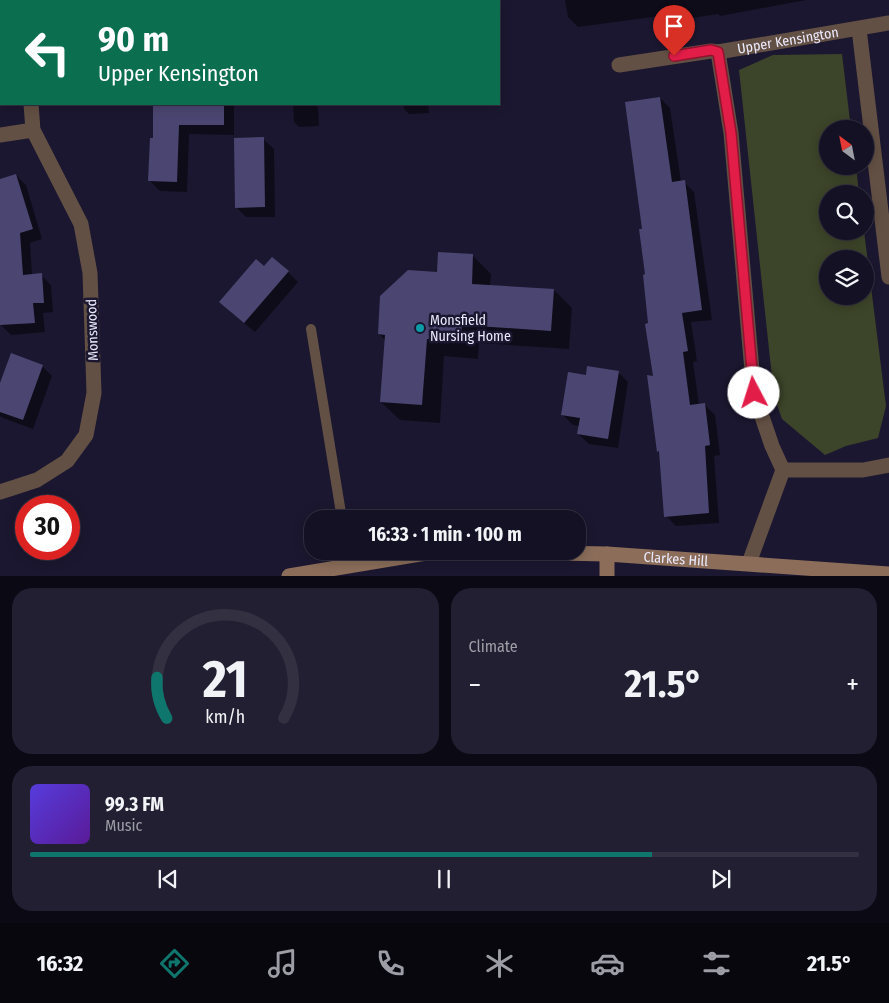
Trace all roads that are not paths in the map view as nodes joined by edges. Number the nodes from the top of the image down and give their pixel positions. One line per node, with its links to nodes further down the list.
1 (889, 22): 2 (street, Upper Kensington)
2 (859, 29): 3 (street, Upper Kensington); 8 (street, Upper Kensington)
3 (718, 52): 4 (street, Upper Kensington); 11 (street)
4 (619, 65)
5 (31, 105): 6 (street, Monswood)
6 (33, 130): 7 (street); 12 (street, Monswood)
7 (0, 135)
8 (889, 277)
9 (311, 329): 13 (lane)
10 (889, 466): 11 (street)
11 (784, 470): 17 (street)
12 (0, 492)
13 (341, 510)
14 (586, 554): 15 (street, Clarkes Hill)
15 (607, 554): 17 (street, Clarkes Hill); 20 (street)
16 (342, 560): 19 (street)
17 (749, 563): 18 (street, Clarkes Hill)
18 (889, 574)
19 (289, 576)
20 (607, 576)

